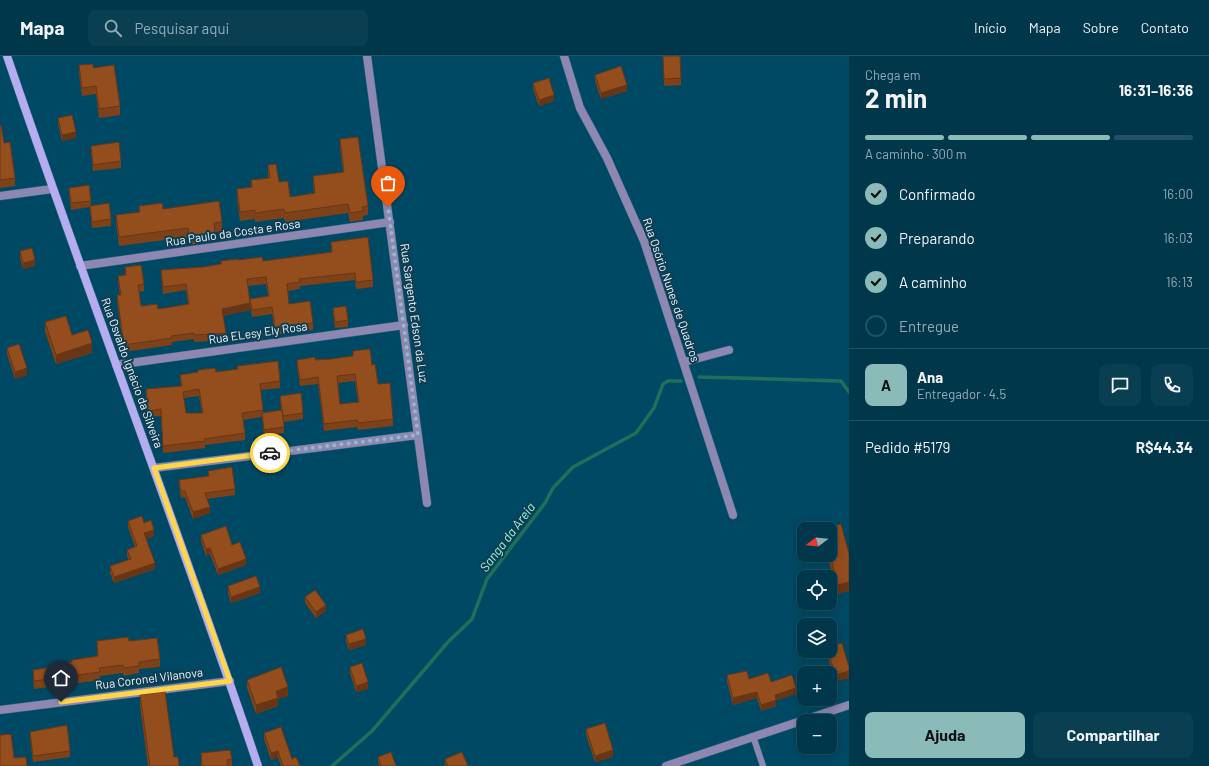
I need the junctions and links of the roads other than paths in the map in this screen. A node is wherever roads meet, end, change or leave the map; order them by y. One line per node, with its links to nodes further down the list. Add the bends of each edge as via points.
1 (7, 56): 4 (street); 5 (street, Rua Osvaldo Ignácio da Silveira)
2 (367, 56): 7 (street, Rua Sargento Edson da Luz)
3 (564, 56): 11 (street, Rua Osório Nunes de Quadros, via 580,108 607,158 644,241)
4 (0, 57)
5 (52, 189): 6 (street); 8 (street, Rua Osvaldo Ignácio da Silveira)
6 (0, 196)
7 (390, 222): 8 (street, Rua Paulo da Costa e Rosa); 9 (street, Rua Sargento Edson da Luz)
8 (80, 266): 12 (street, Rua Osvaldo Ignácio da Silveira)
9 (404, 325): 12 (street, Rua ELesy Ely Rosa); 13 (street, Rua Sargento Edson da Luz)
10 (728, 350): 11 (street)
11 (684, 362): 16 (street, Rua Osório Nunes de Quadros)
12 (116, 364): 14 (street, Rua Osvaldo Ignácio da Silveira)
13 (418, 435): 14 (street); 15 (street, Rua Sargento Edson da Luz)
14 (154, 468): 17 (street, Rua Osvaldo Ignácio da Silveira)
15 (427, 503)
16 (733, 515)
17 (230, 681): 19 (street, Rua Coronel Vilanova); 21 (street, Rua Osvaldo Ignácio da Silveira)
18 (849, 705): 20 (street)
19 (0, 710)
20 (753, 736): 22 (street); 23 (lane)
21 (258, 766)
22 (666, 766)
23 (764, 766)

